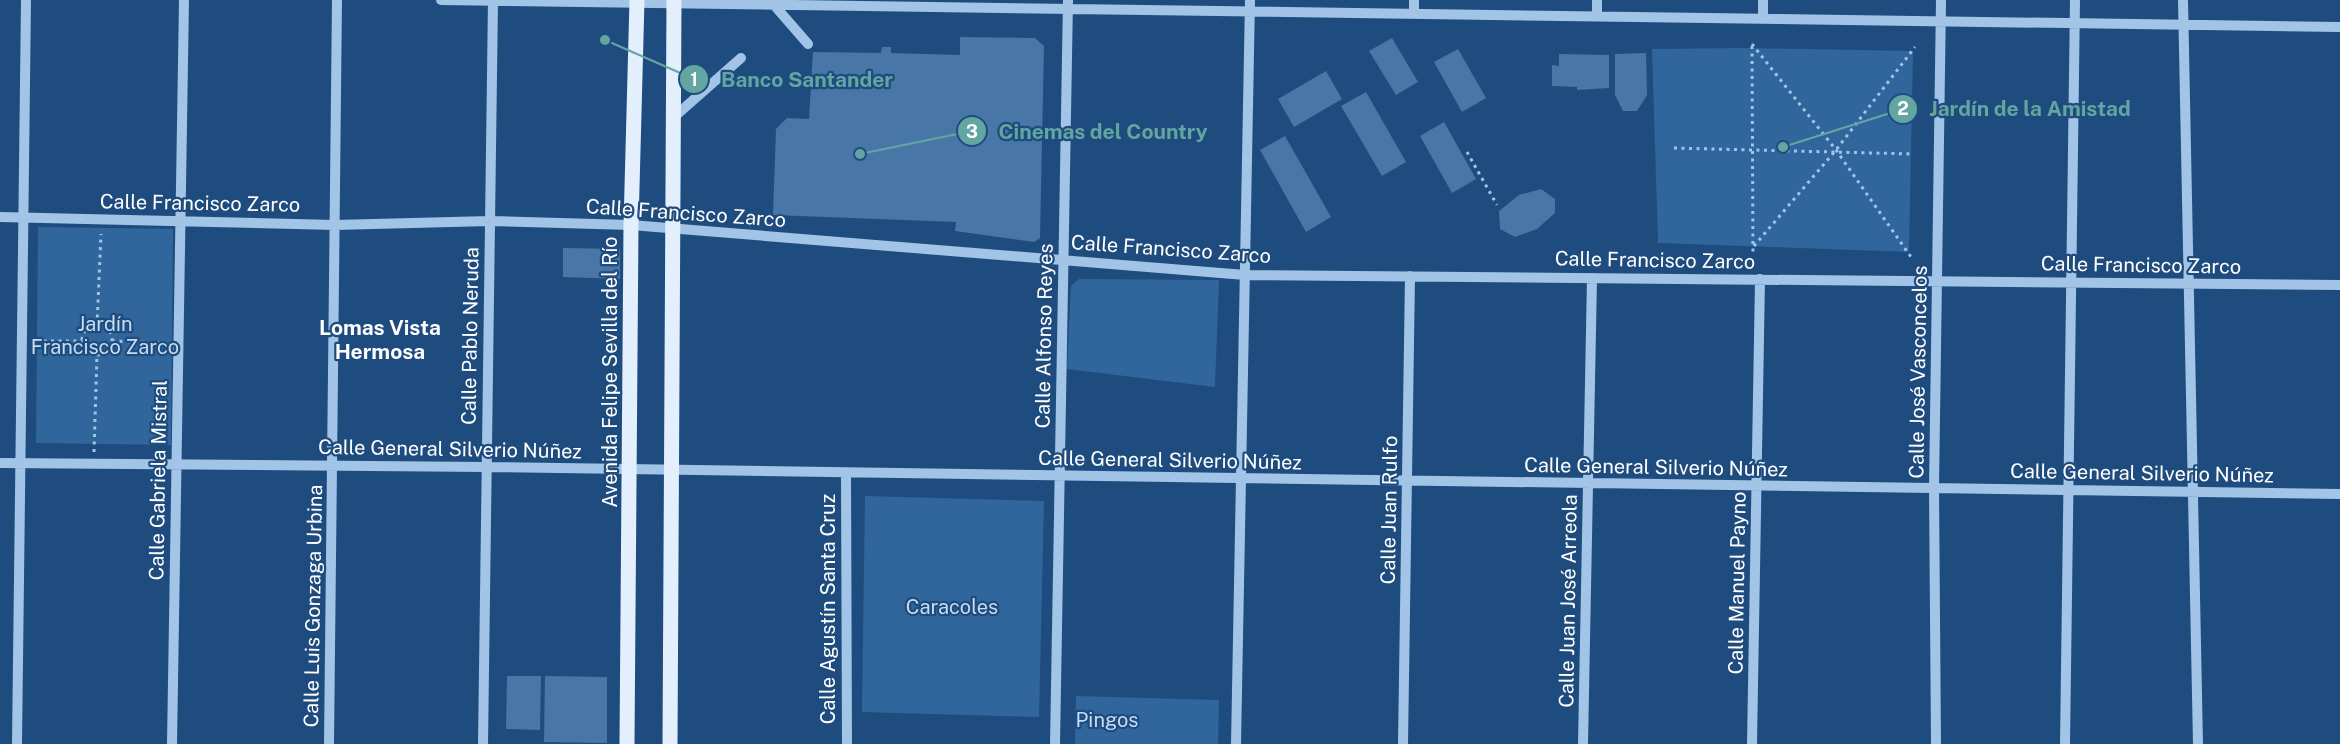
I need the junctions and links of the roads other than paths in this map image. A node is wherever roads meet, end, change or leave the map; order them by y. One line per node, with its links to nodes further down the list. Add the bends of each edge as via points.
1 (27, 0): 31 (street)
2 (183, 0): 32 (street, Calle Gabriela Mistral)
3 (337, 0): 34 (street, Calle Luis Gonzaga Urbina)
4 (441, 0): 5 (street)
5 (492, 0): 12 (street); 33 (street, Calle Pablo Neruda)
6 (1414, 0): 20 (street)
7 (1597, 0): 21 (street)
8 (1763, 0): 22 (street)
9 (1941, 0): 23 (street, Calle José Vasconcelos)
10 (2075, 0): 24 (street)
11 (2182, 0): 25 (street)
12 (637, 1): 13 (street); 35 (main road, Avenida Felipe Sevilla del Río)
13 (674, 2): 18 (street); 29 (main road)
14 (802, 3): 15 (street); 18 (street)
15 (927, 3): 16 (street)
16 (964, 4): 17 (street)
17 (1067, 4): 19 (street); 37 (street, Calle Alfonso Reyes)
18 (774, 5): 27 (street)
19 (1250, 6): 20 (street); 38 (street)
20 (1414, 14): 21 (street)
21 (1597, 16): 22 (street)
22 (1763, 19): 23 (street)
23 (1940, 21): 24 (street); 42 (street, Calle José Vasconcelos)
24 (2075, 23): 25 (street); 43 (street)
25 (2183, 25): 26 (street); 44 (street)
26 (2340, 27)
27 (808, 44)
28 (741, 58): 29 (street)
29 (674, 117): 36 (main road)
30 (0, 217): 31 (street, Calle Francisco Zarco)
31 (24, 217): 32 (street, Calle Francisco Zarco); 47 (street)
32 (180, 220): 34 (street, Calle Francisco Zarco); 48 (street, Calle Gabriela Mistral)
33 (489, 221): 34 (street, Calle Francisco Zarco); 35 (street, Calle Francisco Zarco); 50 (street, Calle Pablo Neruda)
34 (335, 225): 49 (street, Calle Luis Gonzaga Urbina)
35 (631, 225): 36 (street, Calle Francisco Zarco); 51 (main road, Avenida Felipe Sevilla del Río)
36 (673, 229): 37 (street, Calle Francisco Zarco); 52 (main road)
37 (1063, 259): 38 (street, Calle Francisco Zarco); 54 (street, Calle Alfonso Reyes)
38 (1245, 274): 39 (street, Calle Francisco Zarco); 55 (street)
39 (1410, 276): 40 (street, Calle Francisco Zarco); 56 (street, Calle Juan Rulfo)
40 (1592, 278): 41 (street, Calle Francisco Zarco); 57 (street, Calle Juan José Arreola)
41 (1760, 279): 42 (street, Calle Francisco Zarco); 58 (street, Calle Manuel Payno)
42 (1936, 281): 43 (street, Calle Francisco Zarco); 59 (street, Calle José Vasconcelos)
43 (2071, 283): 44 (street, Calle Francisco Zarco); 60 (street)
44 (2188, 284): 45 (street, Calle Francisco Zarco); 61 (street)
45 (2340, 285)
46 (0, 463): 47 (street, Calle General Silverio Núñez)
47 (21, 463): 48 (street, Calle General Silverio Núñez); 63 (street)
48 (176, 465): 49 (street, Calle General Silverio Núñez); 64 (street, Calle Gabriela Mistral)
49 (332, 466): 50 (street, Calle General Silverio Núñez); 65 (street, Calle Luis Gonzaga Urbina)
50 (486, 467): 51 (street, Calle General Silverio Núñez); 66 (street, Calle Pablo Neruda)
51 (631, 469): 52 (street, Calle General Silverio Núñez); 67 (main road, Avenida Felipe Sevilla del Río)
52 (672, 471): 53 (street, Calle General Silverio Núñez); 68 (main road)
53 (846, 474): 54 (street, Calle General Silverio Núñez); 69 (street, Calle Agustín Santa Cruz)
54 (1059, 477): 55 (street, Calle General Silverio Núñez); 70 (street, Calle Alfonso Reyes)
55 (1241, 479): 56 (street, Calle General Silverio Núñez); 71 (street)
56 (1407, 481): 57 (street, Calle General Silverio Núñez); 72 (street, Calle Juan Rulfo)
57 (1588, 484): 58 (street, Calle General Silverio Núñez); 73 (street, Calle Juan José Arreola)
58 (1756, 486): 59 (street, Calle General Silverio Núñez); 74 (street, Calle Manuel Payno)
59 (1934, 488): 60 (street, Calle General Silverio Núñez); 75 (street, Calle José Vasconcelos)
60 (2068, 490): 61 (street, Calle General Silverio Núñez); 76 (street)
61 (2193, 492): 62 (street, Calle General Silverio Núñez); 77 (street)
62 (2340, 494)
63 (17, 744)
64 (172, 744)
65 (329, 744)
66 (483, 744)
67 (627, 744)
68 (670, 744)
69 (847, 744)
70 (1055, 744)
71 (1236, 744)
72 (1403, 744)
73 (1583, 744)
74 (1752, 744)
75 (1936, 744)
76 (2065, 744)
77 (2198, 744)

